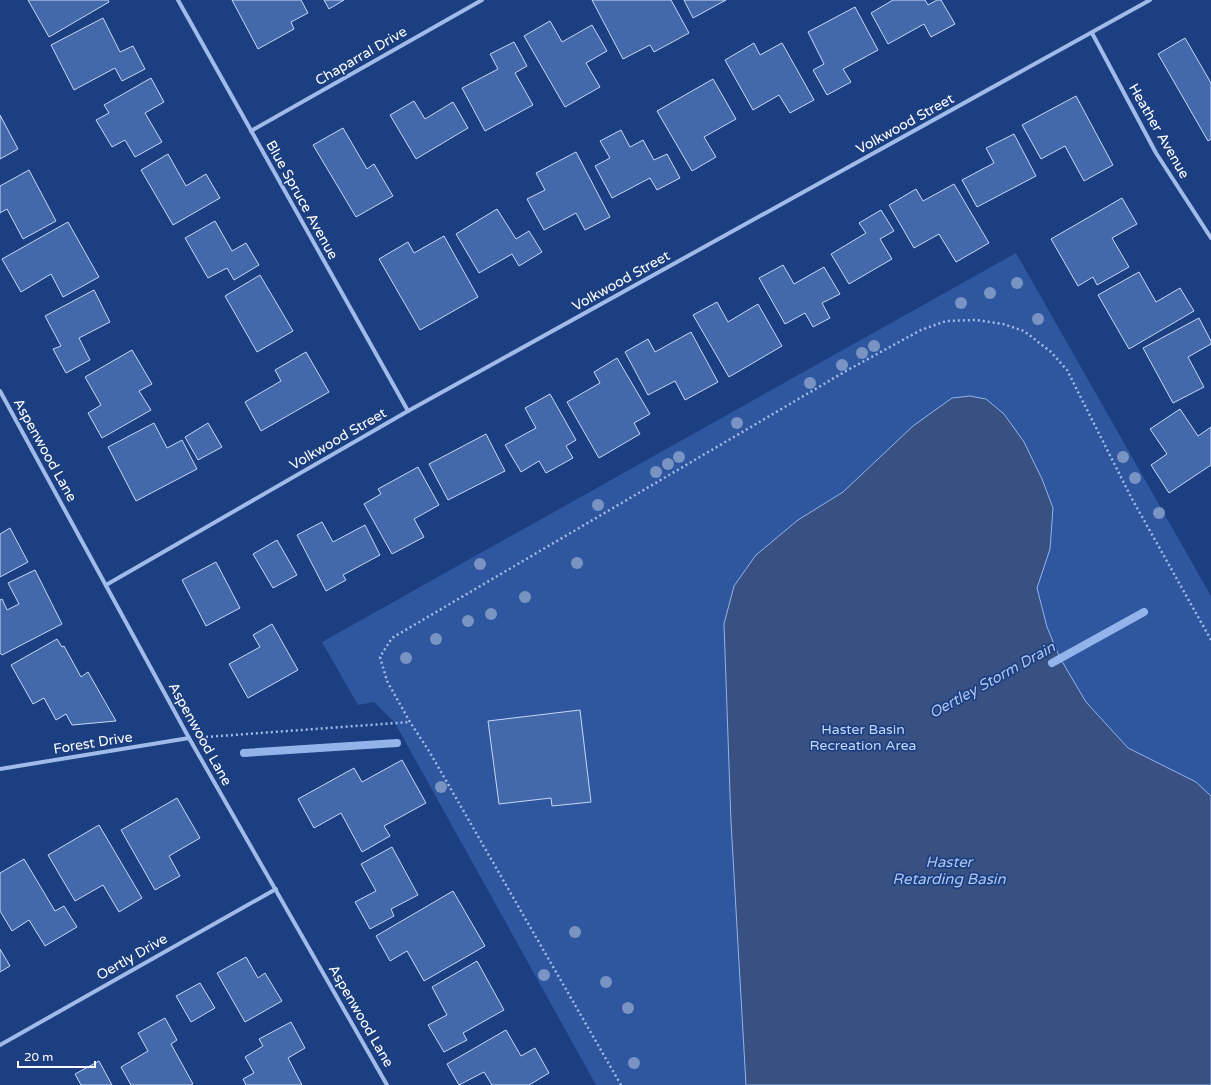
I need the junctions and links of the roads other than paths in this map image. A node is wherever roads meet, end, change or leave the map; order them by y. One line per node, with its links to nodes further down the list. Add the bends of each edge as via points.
1 (178, 0): 5 (street, Blue Spruce Avenue)
2 (482, 0): 5 (street, Chaparral Drive)
3 (1150, 0): 4 (street, Volkwood Street)
4 (1092, 33): 6 (street, Heather Avenue, via 1156,153); 8 (street, Volkwood Street)
5 (251, 131): 8 (street, Blue Spruce Avenue)
6 (1211, 238)
7 (0, 391): 9 (street, Aspenwood Lane)
8 (408, 411): 9 (street, Volkwood Street)
9 (106, 585): 10 (street, Aspenwood Lane)
10 (189, 738): 11 (street, Forest Drive); 12 (street, Aspenwood Lane)
11 (0, 769)
12 (276, 889): 13 (street, Oertly Drive); 14 (street, Aspenwood Lane)
13 (0, 1045)
14 (387, 1085)

